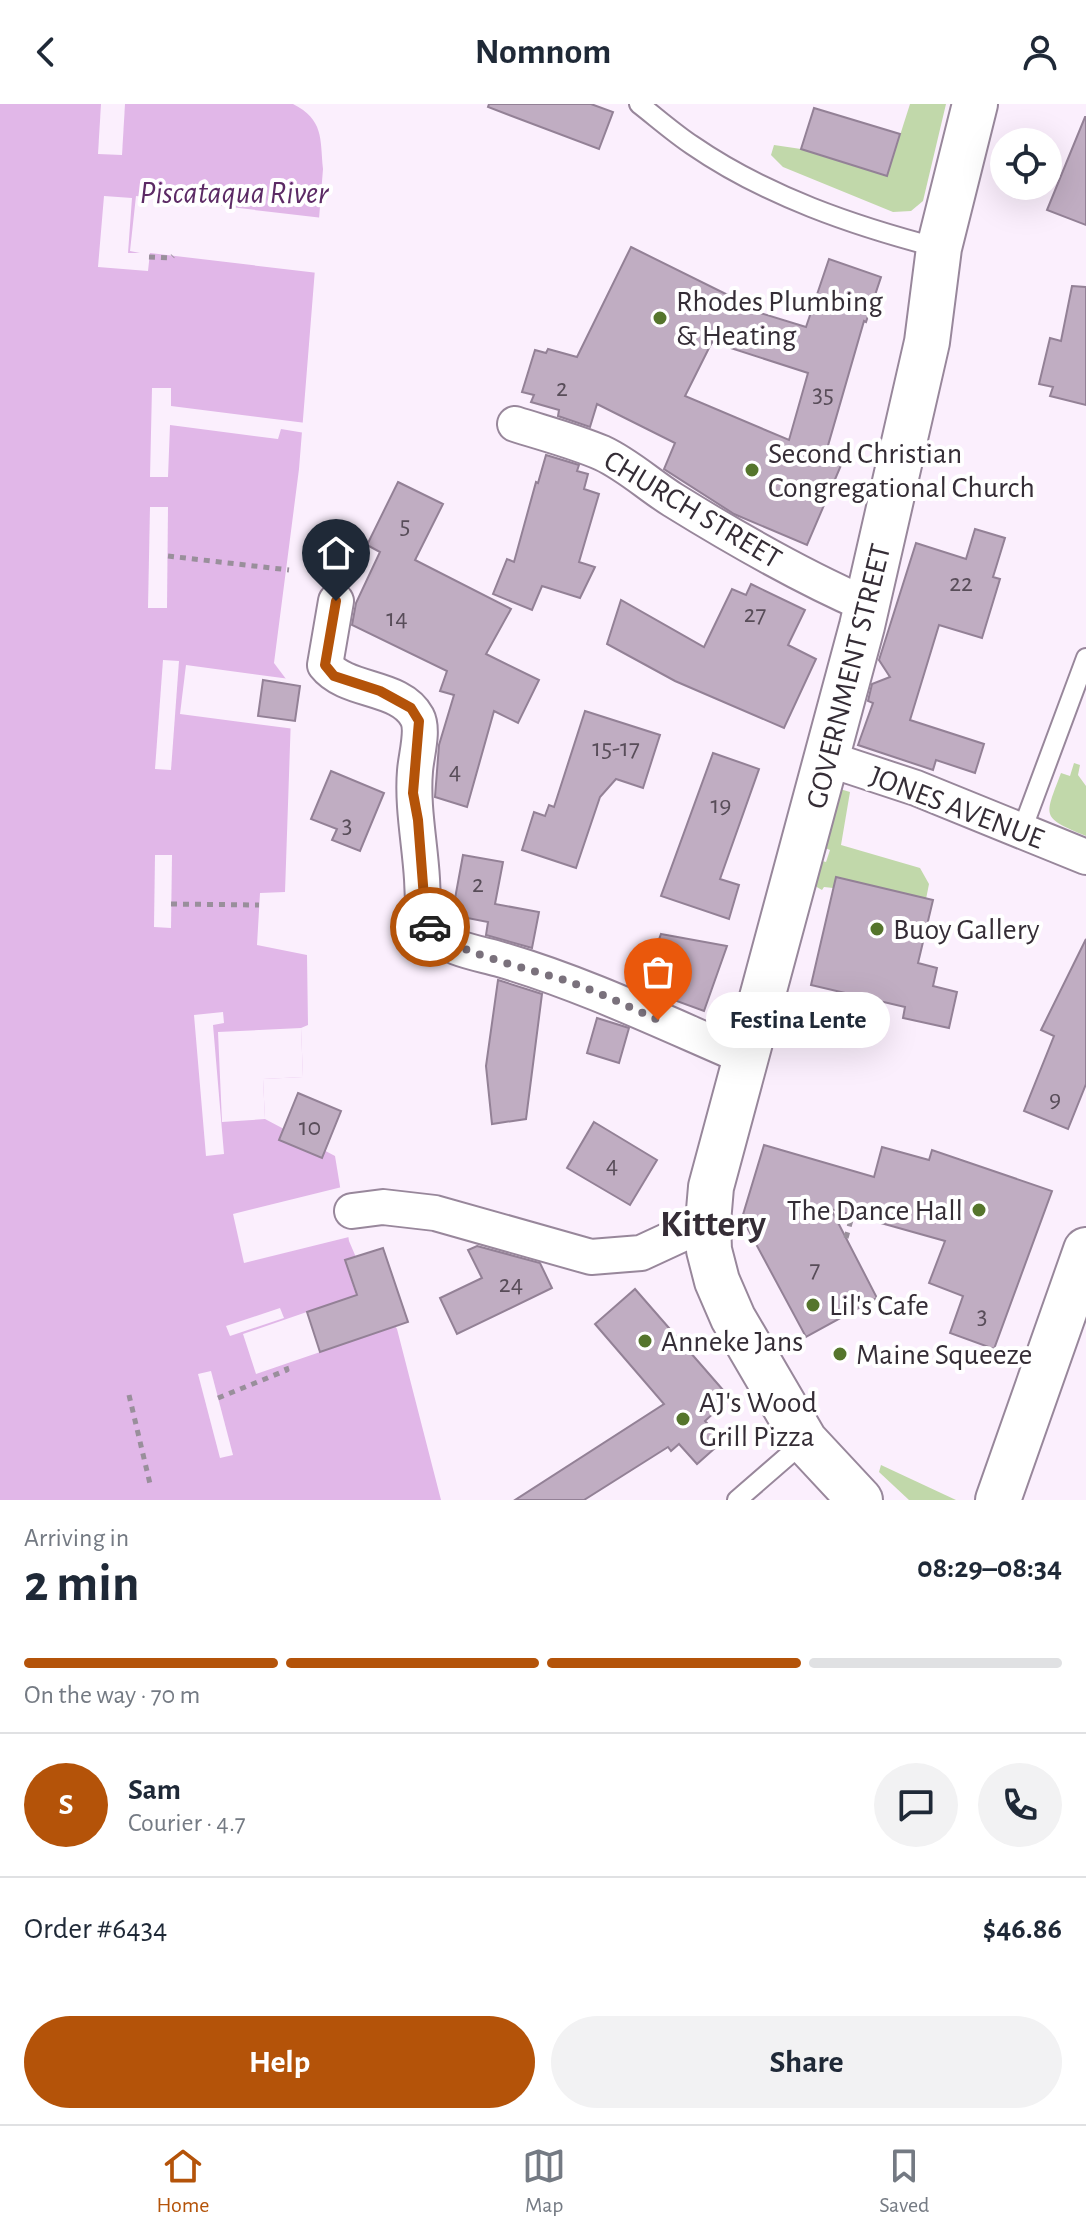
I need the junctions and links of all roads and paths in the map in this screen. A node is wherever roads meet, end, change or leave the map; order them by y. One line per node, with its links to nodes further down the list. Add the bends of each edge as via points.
1 (639, 104): 3 (lane, via 692,145 789,198)
2 (975, 104): 3 (street, GOVERNMENT STREET)
3 (939, 248): 10 (street, GOVERNMENT STREET, via 927,342)
4 (173, 256): 5 (path)
5 (149, 257)
6 (515, 424): 10 (street, CHURCH STREET, via 602,453 745,543)
7 (168, 556): 8 (path)
8 (289, 570)
9 (336, 601): 17 (street, via 325,665 334,676 411,708 419,721 413,793 430,929 441,940 608,997)
10 (867, 605): 12 (street, GOVERNMENT STREET)
11 (1086, 658): 13 (lane)
12 (828, 759): 13 (street, JONES AVENUE); 17 (street, GOVERNMENT STREET)
13 (1022, 830): 14 (street, JONES AVENUE)
14 (1086, 857)
15 (171, 904): 16 (path)
16 (259, 905)
17 (747, 1058): 20 (street, GOVERNMENT STREET, via 711,1187)
18 (352, 1211): 20 (street, via 383,1207 435,1213 591,1257 641,1253)
19 (851, 1220): 21 (path)
20 (708, 1222): 26 (street, GOVERNMENT STREET, via 717,1281 733,1318)
21 (846, 1238)
22 (1086, 1250): 30 (street)
23 (285, 1364): 25 (path, via 287,1370)
24 (129, 1395): 27 (path)
25 (218, 1398)
26 (805, 1441): 28 (lane); 29 (street, GOVERNMENT STREET)
27 (151, 1488)
28 (737, 1500)
29 (860, 1500)
30 (998, 1500)

